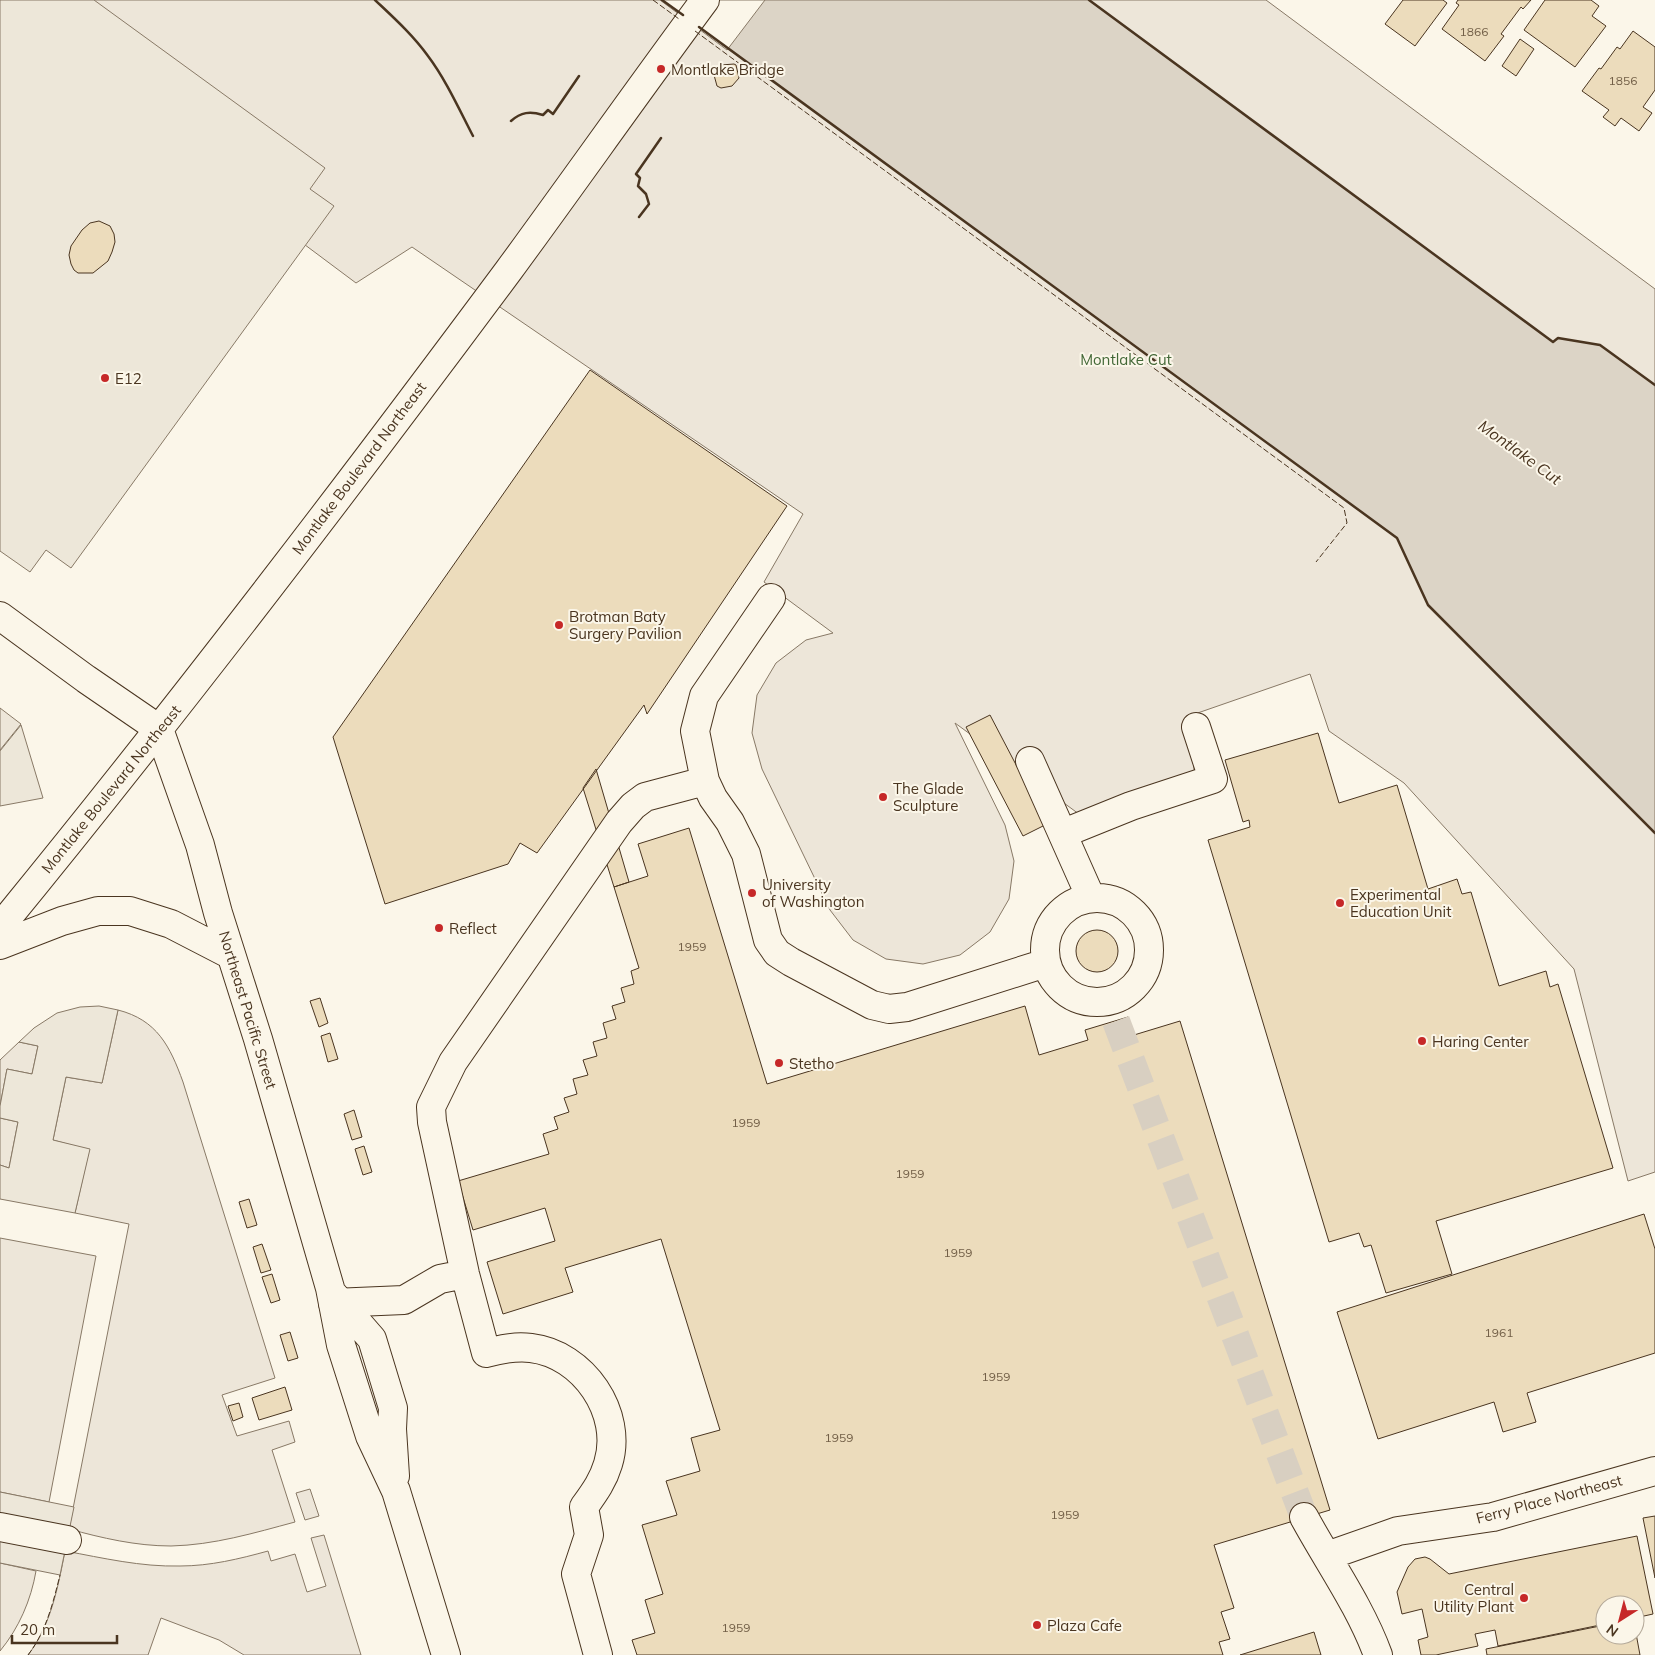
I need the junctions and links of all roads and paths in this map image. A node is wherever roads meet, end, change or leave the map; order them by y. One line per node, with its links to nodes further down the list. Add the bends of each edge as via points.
1 (705, 0): 5 (main road, Montlake Boulevard Northeast, via 434,370)
2 (771, 598): 7 (main road, via 704,696 695,731)
3 (0, 616): 5 (main road)
4 (1196, 727): 8 (main road, via 1213,779 1131,806)
5 (159, 729): 10 (main road, Montlake Boulevard Northeast); 12 (main road, Northeast Pacific Street, via 200,845)
6 (1030, 761): 8 (main road)
7 (705, 781): 13 (main road, via 746,854 768,940 784,958 842,989 872,1005 889,1009 907,1007); 14 (main road, via 645,797 633,806 453,1062 431,1108)
8 (1064, 833): 9 (main road)
9 (1092, 898): 13 (main road, via 1072,904 1058,914 1049,929); 13 (main road, via 1121,903 1144,926 1149,956 1145,972 1136,986 1108,1001 1092,1002 1063,990 1052,978)
10 (0, 927)
11 (0, 945): 12 (main road, via 98,911 130,911 171,924)
12 (231, 955): 15 (main road, Northeast Pacific Street)
13 (1046, 963)
14 (465, 1274): 15 (main road, via 440,1279 404,1300); 22 (main road, via 486,1353 507,1347 532,1348 557,1356 578,1369 596,1389 607,1411 611,1437 609,1462 599,1486 584,1507 589,1535 576,1574)
15 (335, 1300): 21 (main road, Northeast Pacific Street, via 372,1339 392,1408 396,1490)
16 (1655, 1471): 20 (main road, Ferry Place Northeast, via 1493,1517 1398,1531)
17 (1304, 1517): 20 (main road)
18 (0, 1527): 19 (main road)
19 (67, 1540)
20 (1327, 1556): 23 (main road, via 1366,1626)
21 (446, 1655)
22 (598, 1655)
23 (1378, 1655)

